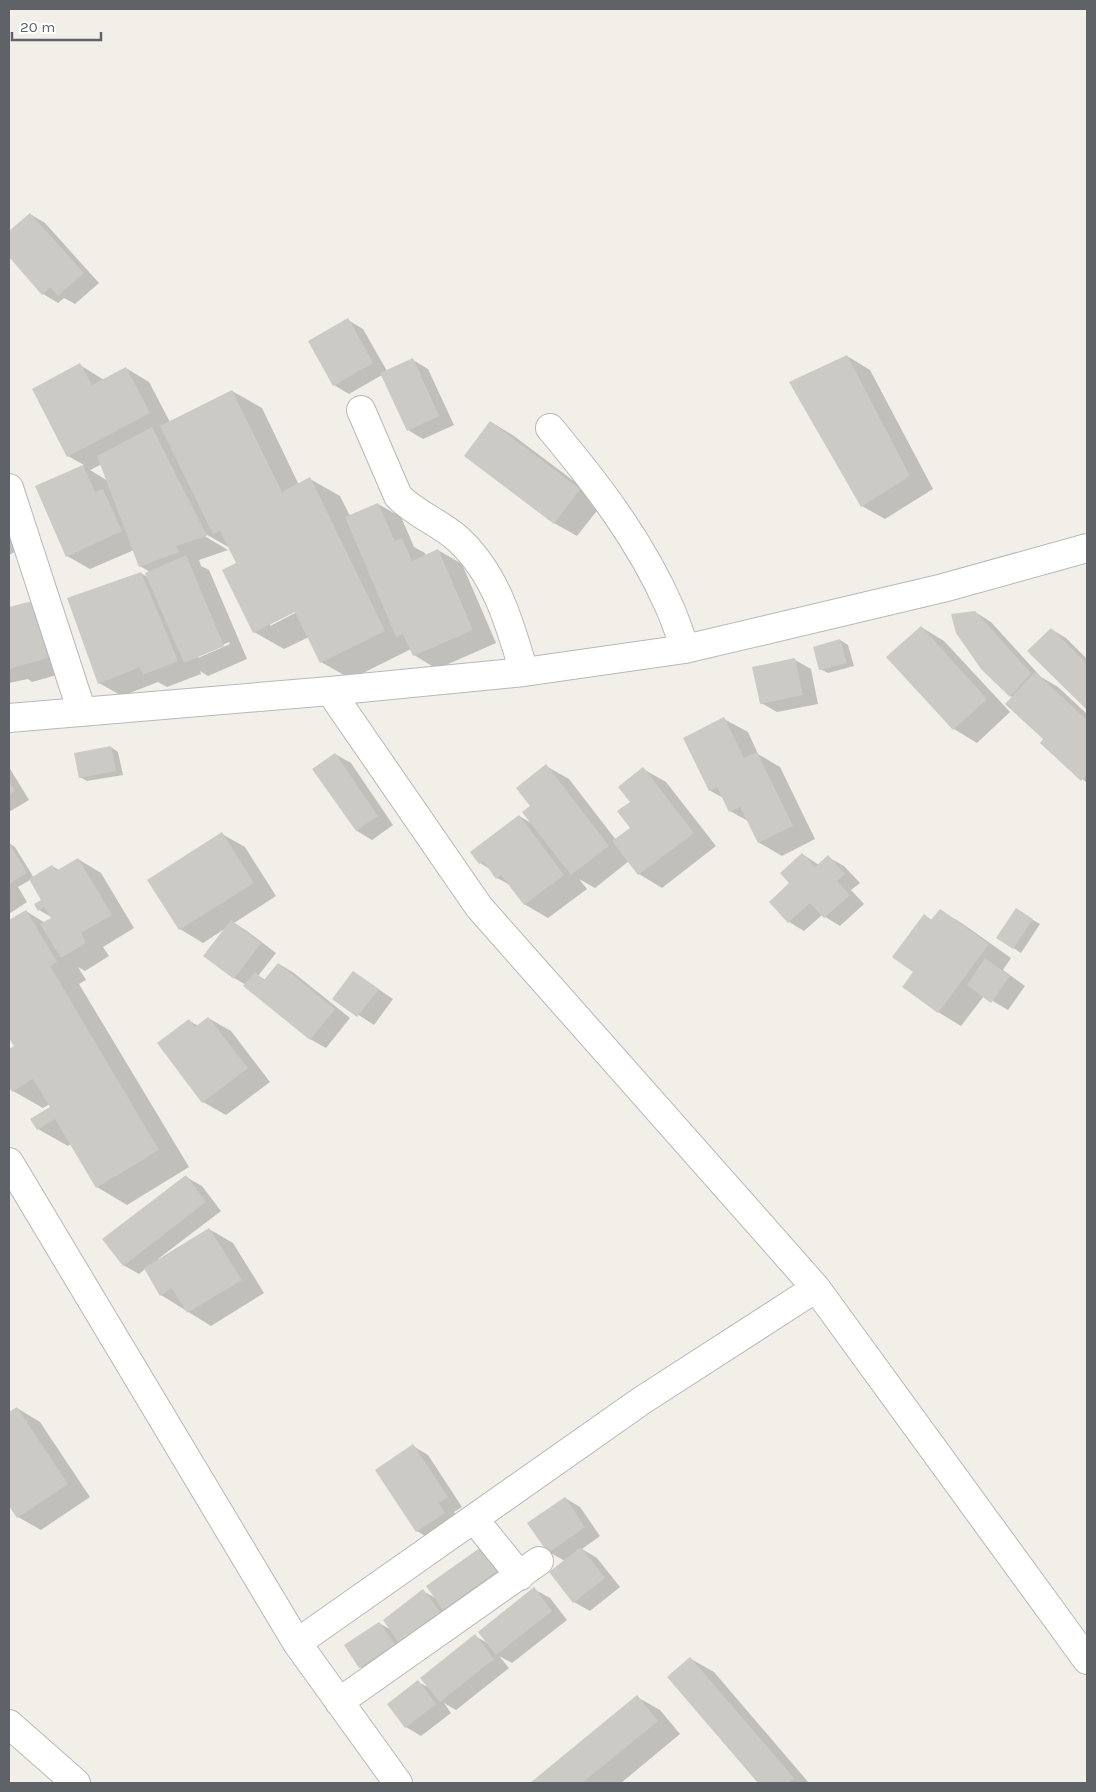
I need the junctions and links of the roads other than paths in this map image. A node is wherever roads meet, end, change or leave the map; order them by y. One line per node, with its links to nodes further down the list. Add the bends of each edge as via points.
1 (360, 410): 6 (street, via 398,496 457,538 489,579 509,619)
2 (550, 428): 5 (street, via 605,497 636,543 670,606)
3 (9, 488): 8 (street)
4 (1087, 548): 5 (street, via 943,588)
5 (685, 649): 6 (street)
6 (524, 672): 7 (street)
7 (330, 691): 8 (street); 11 (street, via 479,907)
8 (82, 712): 9 (street)
9 (9, 718)
10 (9, 1162): 13 (street)
11 (816, 1288): 12 (street, via 640,1401); 14 (street)
12 (474, 1518): 13 (street); 15 (street, via 529,1569)
13 (297, 1643): 15 (street)
14 (1087, 1660)
15 (340, 1702): 18 (street)
16 (9, 1724): 17 (street)
17 (76, 1783)
18 (398, 1783)

